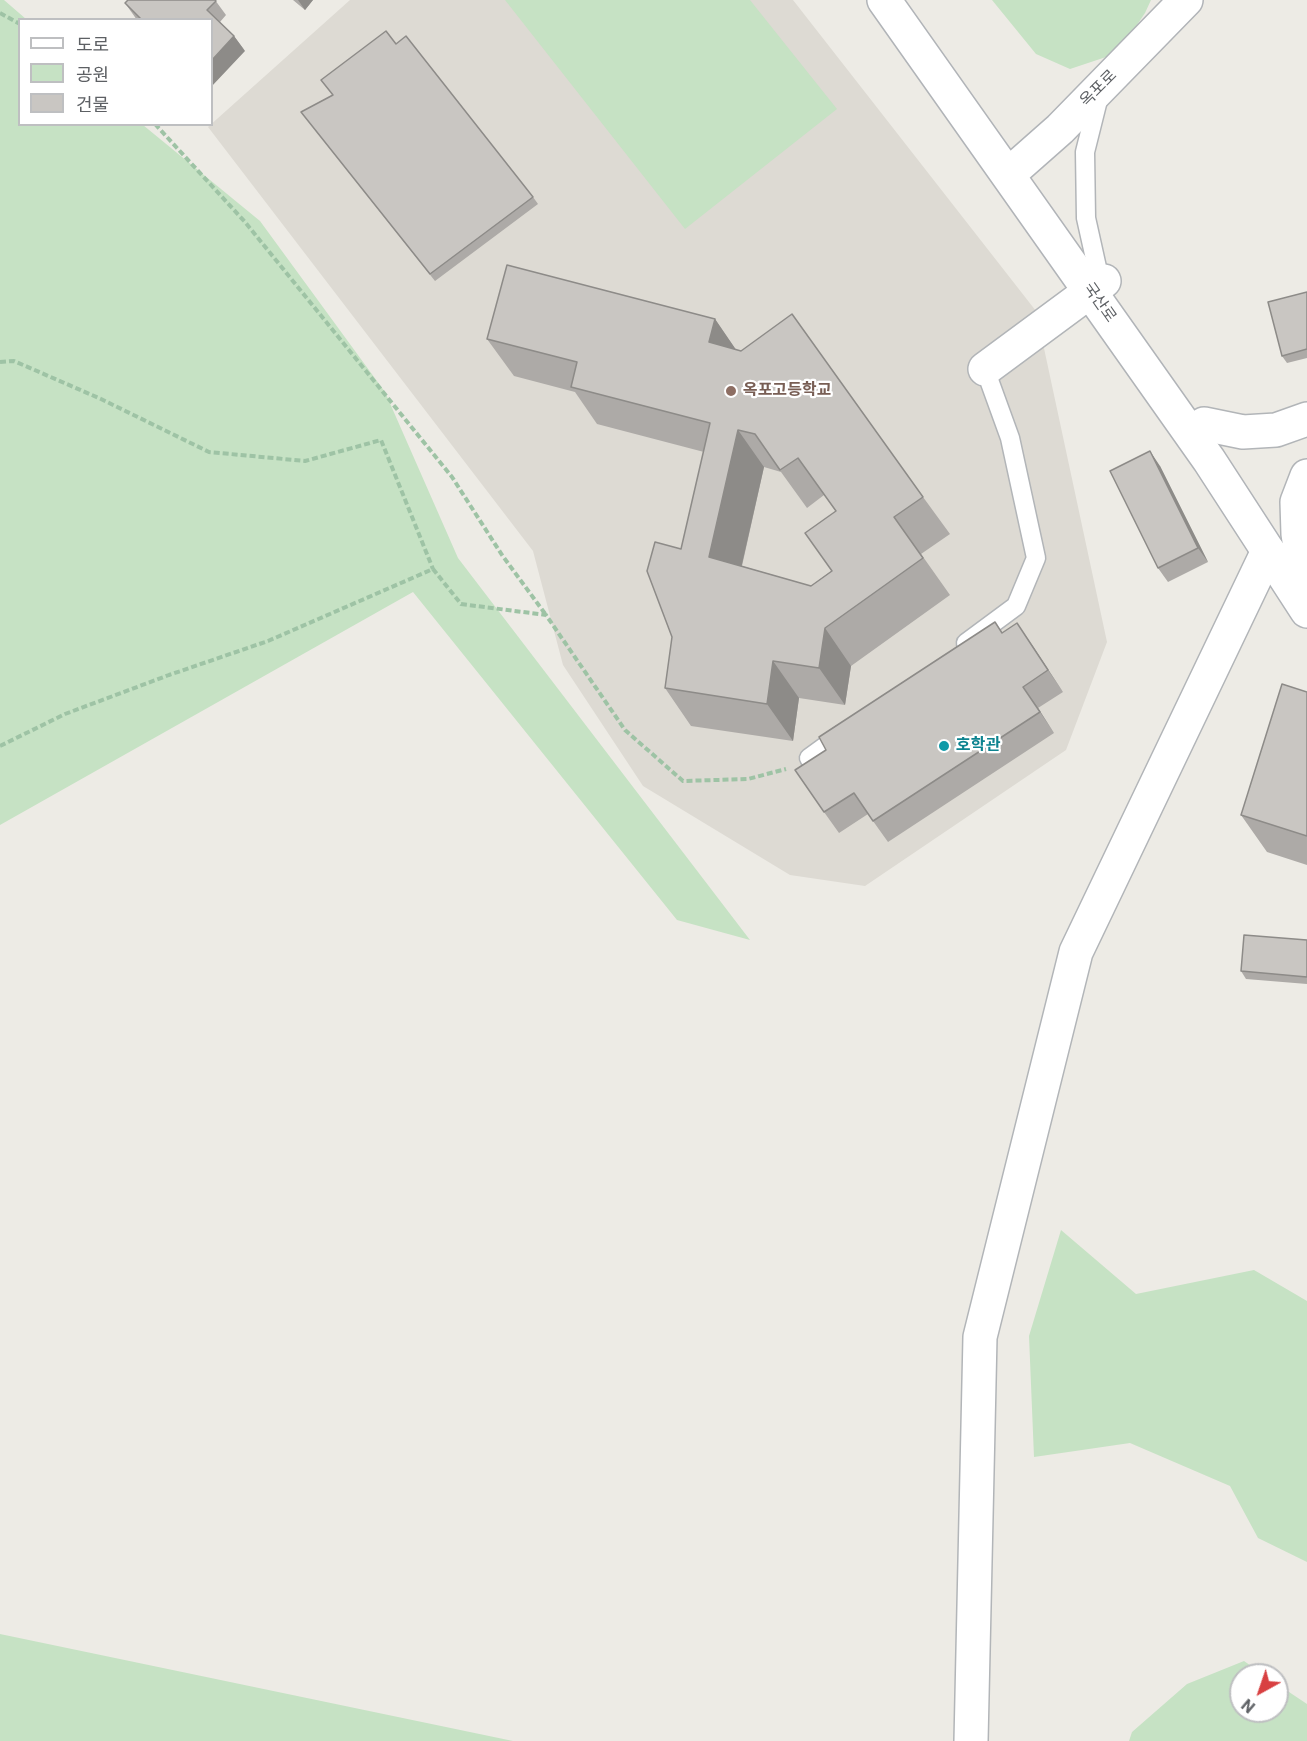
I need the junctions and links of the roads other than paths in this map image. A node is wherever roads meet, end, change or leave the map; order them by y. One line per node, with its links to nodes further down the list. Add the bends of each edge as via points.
1 (884, 0): 5 (street, 국산로)
2 (907, 0): 5 (street, 국산로)
3 (1186, 0): 4 (street, 옥포로)
4 (1100, 88): 5 (street, 옥포로); 6 (lane, via 1085,152 1086,218)
5 (1015, 169): 6 (street, 국산로)
6 (1098, 281): 7 (street); 9 (street, 국산로); 11 (street, 국산로, via 1209,460)
7 (985, 369): 13 (lane, via 1010,438 1036,558 1016,606)
8 (1307, 419): 9 (street, via 1276,430 1243,432)
9 (1204, 424): 11 (street, 국산로)
10 (1307, 476): 11 (street, via 1297,502 1298,534)
11 (1289, 565): 12 (street, 국산로); 16 (street, via 1076,952 980,1338); 17 (street, via 1095,960 999,1341)
12 (1307, 611)
13 (950, 654)
14 (856, 724): 15 (lane)
15 (809, 758)
16 (971, 1741)
17 (991, 1741)

